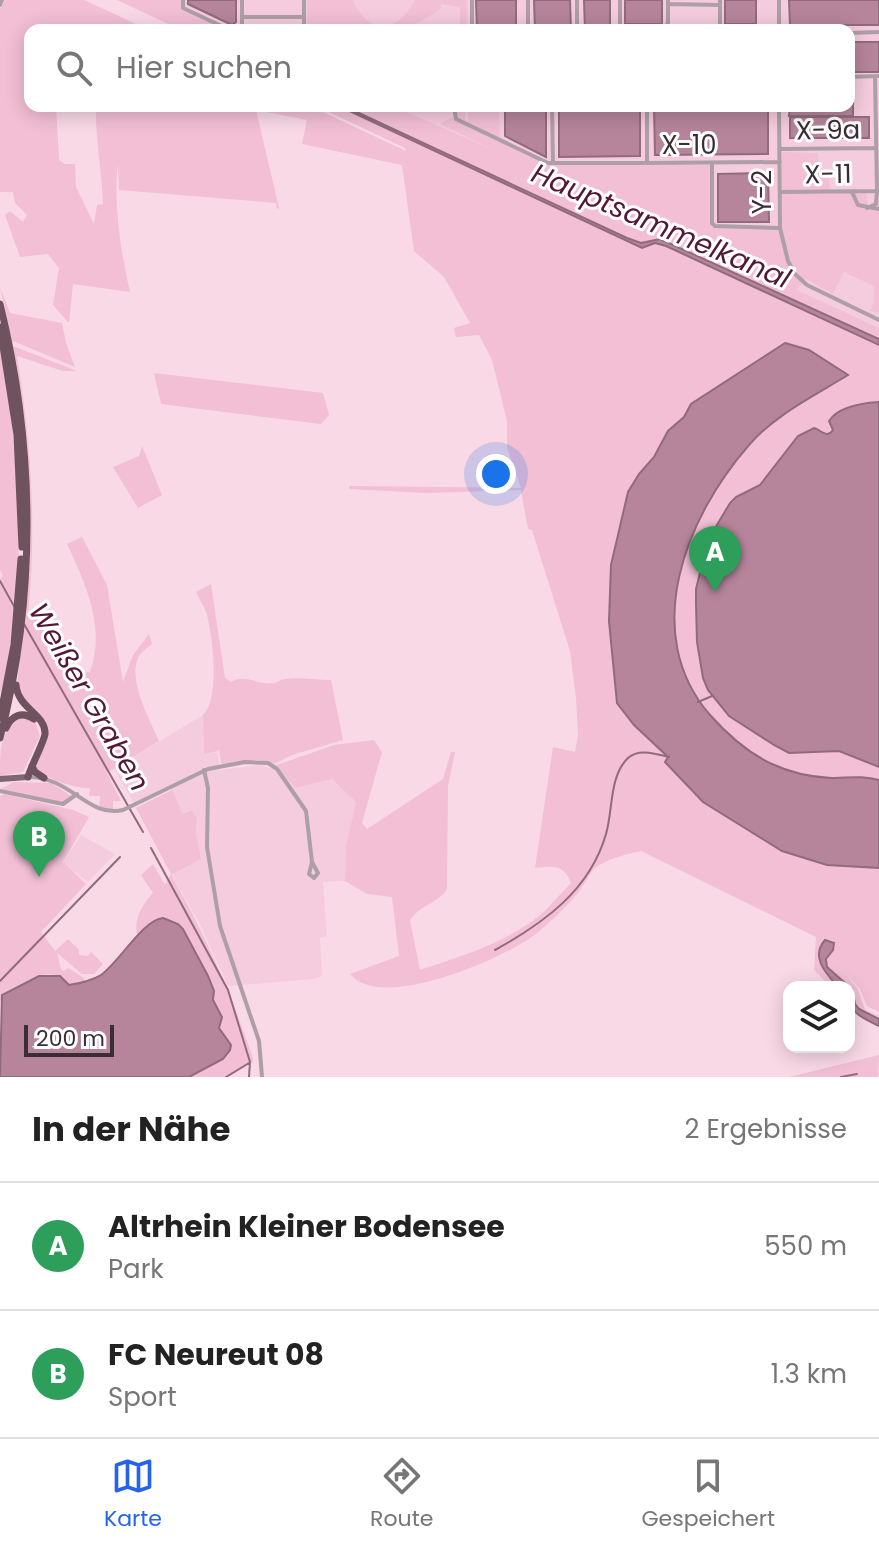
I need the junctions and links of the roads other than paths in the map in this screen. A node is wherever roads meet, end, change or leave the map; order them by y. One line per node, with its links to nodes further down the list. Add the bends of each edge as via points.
1 (183, 0): 13 (street, via 183,8)
2 (242, 0): 11 (street)
3 (304, 0): 12 (street)
4 (472, 0): 16 (street)
5 (528, 0): 17 (street)
6 (577, 0): 18 (street)
7 (620, 0): 19 (street)
8 (779, 0): 22 (street)
9 (668, 2): 10 (street); 20 (street)
10 (720, 2): 21 (street)
11 (242, 17): 12 (street); 14 (street)
12 (304, 17): 15 (street)
13 (217, 24)
14 (242, 24)
15 (304, 24)
16 (472, 24)
17 (528, 24)
18 (577, 24)
19 (620, 24)
20 (667, 24)
21 (720, 24)
22 (779, 24)
23 (879, 32): 24 (street)
24 (855, 33)
25 (877, 76): 26 (street); 31 (street)
26 (855, 77)
27 (454, 112): 34 (street, X-10, via 456,119)
28 (552, 112): 34 (street)
29 (647, 112): 35 (street)
30 (779, 112): 32 (street, Y-2)
31 (876, 148): 32 (street, X-9a); 37 (street)
32 (780, 149): 33 (street, Y-2)
33 (780, 162): 36 (street, X-10); 38 (street, Y-2)
34 (553, 163): 35 (street, X-10)
35 (645, 163): 36 (street, X-10)
36 (712, 163): 42 (street, via 715,226)
37 (877, 191): 39 (street, X-11); 40 (street, via 876,204)
38 (780, 192): 39 (street, X-11); 42 (street, Y-2)
39 (852, 192): 40 (street, via 858,205)
40 (867, 208): 41 (street)
41 (879, 209)
42 (780, 228): 44 (street, Y-2, via 788,261 801,280)
43 (0, 304): 46 (highway, via 24,451 27,532)
44 (879, 320)
45 (0, 327): 46 (highway, via 20,473)
46 (20, 615): 47 (highway)
47 (13, 669): 48 (highway); 49 (highway); 50 (highway); 51 (highway, via 18,697 44,730)
48 (0, 696)
49 (0, 718)
50 (0, 739): 53 (highway, via 15,716 26,715 38,723 41,737)
51 (31, 765): 53 (highway); 54 (highway)
52 (204, 770): 57 (street, via 114,812 99,810); 58 (street, via 245,762 274,766 306,811); 59 (street, via 205,834 220,926 259,1041)
53 (26, 777): 54 (street); 55 (main road)
54 (44, 778): 57 (street)
55 (0, 779)
56 (0, 791): 57 (street, via 63,804)
57 (77, 794)
58 (312, 862)
59 (262, 1077)

